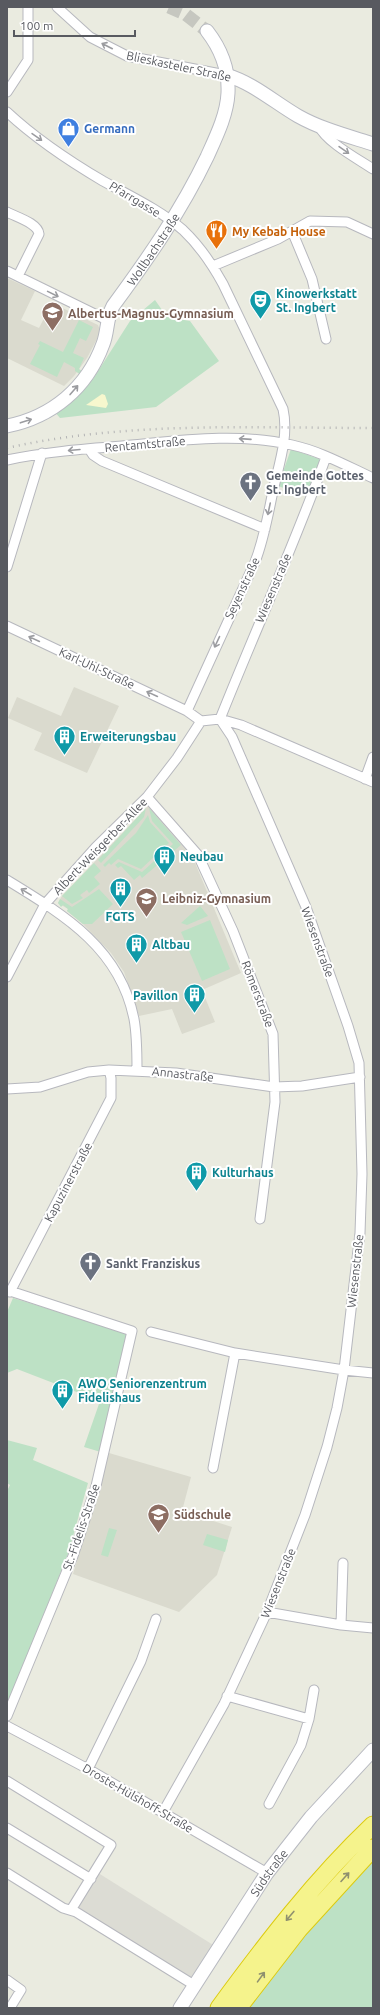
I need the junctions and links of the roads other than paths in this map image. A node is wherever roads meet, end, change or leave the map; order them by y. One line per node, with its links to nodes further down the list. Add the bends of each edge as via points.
1 (28, 7): 5 (street, via 28,60)
2 (57, 7): 4 (street, Blieskasteler Straße, one-way to 2, via 127,56 90,37)
3 (207, 31): 4 (street, Wollbachstraße, via 221,54)
4 (226, 75): 7 (street, Blieskasteler Straße, via 248,83); 11 (street, Wollbachstraße, via 228,95 219,128)
5 (7, 92)
6 (7, 112): 11 (street, Pfarrgasse, one-way to 11, via 71,161)
7 (319, 126): 8 (street, Blieskasteler Straße); 9 (street, one-way to 9, via 330,139)
8 (373, 144)
9 (373, 169)
10 (7, 212): 16 (street, via 35,226 39,234)
11 (173, 222): 14 (street, Pfarrgasse, via 195,243); 17 (street, Wollbachstraße, via 113,306)
12 (292, 231): 13 (street, via 316,220 347,222); 14 (street); 18 (street, via 312,279)
13 (373, 234)
14 (213, 266): 20 (street, Pfarrgasse, via 283,409)
15 (7, 271): 16 (street)
16 (18, 276): 17 (street, one-way to 17)
17 (107, 320): 19 (street, Wollbachstraße, one-way to 17, via 44,414 74,391 103,346)
18 (326, 339)
19 (7, 426)
20 (284, 444): 21 (street, Rentamtstraße, one-way to 21, via 238,438); 23 (street, Rentamtstraße); 26 (street, Seyenstraße, one-way to 26)
21 (89, 449): 22 (street, Rentamtstraße, one-way to 22); 26 (street, via 108,464)
22 (42, 453): 24 (street, Rentamtstraße); 27 (street)
23 (326, 457): 25 (street, Rentamtstraße); 30 (street, Wiesenstraße, via 302,523)
24 (7, 460)
25 (373, 478)
26 (265, 529): 29 (street, Seyenstraße, one-way to 29, via 255,562)
27 (8, 562)
28 (7, 626): 29 (street, Karl-Uhl-Straße, one-way to 28)
29 (187, 711): 31 (street)
30 (220, 719): 31 (street); 33 (street); 40 (street, Wiesenstraße, via 232,737 306,907 348,1026 359,1063)
31 (201, 721): 34 (street, Albert-Weisgerber-Allee)
32 (373, 757): 33 (street)
33 (369, 781)
34 (147, 797): 36 (street, Albert-Weisgerber-Allee, via 96,847); 41 (street, Römerstraße, via 198,855 215,889 273,1034)
35 (7, 880): 36 (street, one-way to 35)
36 (45, 904): 37 (street, Albert-Weisgerber-Allee); 39 (street, via 86,934 120,977 134,1019)
37 (7, 977)
38 (108, 1070): 39 (street, Annastraße); 42 (street, Annastraße, via 88,1072 40,1087); 44 (street, Kapuzinerstraße, via 111,1078 111,1098)
39 (137, 1070): 41 (street, Annastraße, via 210,1076)
40 (360, 1077): 41 (street, Annastraße, via 302,1086); 47 (street, Wiesenstraße, via 360,1234)
41 (274, 1087): 43 (street, Römerstraße, via 275,1102)
42 (7, 1089)
43 (260, 1219)
44 (9, 1291): 57 (street, St.-Fidelis-Straße, via 132,1331 96,1486 73,1556)
45 (151, 1332): 46 (street)
46 (236, 1352): 47 (street); 49 (street)
47 (344, 1370): 48 (street); 51 (street, Wiesenstraße, via 327,1447 305,1514)
48 (373, 1374)
49 (213, 1468)
50 (343, 1563): 53 (street)
51 (267, 1612): 53 (street); 56 (street, Wiesenstraße)
52 (156, 1619): 61 (street, via 141,1661)
53 (341, 1625): 54 (street)
54 (373, 1628)
55 (314, 1690): 58 (street)
56 (227, 1696): 58 (street); 64 (street, Wiesenstraße)
57 (7, 1716)
58 (309, 1719): 63 (street, via 301,1745)
59 (7, 1726): 61 (street, Droste-Hülshoff-Straße)
60 (373, 1750): 69 (street, Südstraße, via 311,1817)
61 (88, 1769): 64 (street, Droste-Hülshoff-Straße)
62 (7, 1781): 70 (street, via 111,1845)
63 (269, 1804)
64 (163, 1812): 69 (street, Droste-Hülshoff-Straße)
65 (373, 1825): 76 (highway, one-way to 76, via 296,1908)
66 (7, 1828): 70 (street)
67 (373, 1848): 77 (highway, one-way to 67, via 299,1929)
68 (7, 1873): 71 (street, via 63,1908)
69 (267, 1873): 73 (street, Südstraße)
70 (91, 1879): 71 (street)
71 (71, 1910): 73 (street)
72 (7, 1980): 74 (street, via 22,1990)
73 (194, 1985): 75 (street, Südstraße)
74 (10, 2008)
75 (180, 2008)
76 (219, 2008)
77 (238, 2008)

